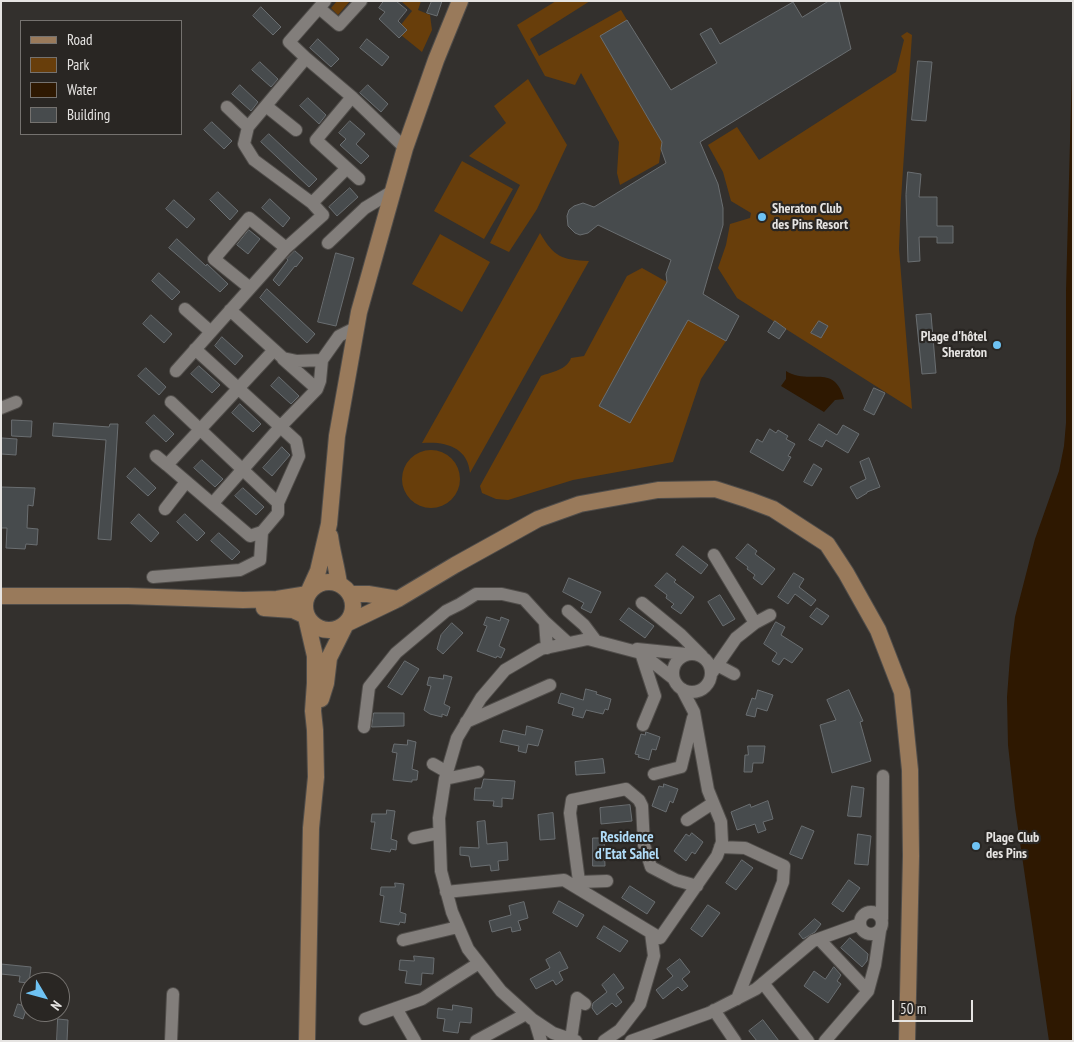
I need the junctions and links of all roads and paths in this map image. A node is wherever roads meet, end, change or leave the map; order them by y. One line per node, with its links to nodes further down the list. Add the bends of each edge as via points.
1 (361, 1): 3 (street, via 339,25)
2 (460, 1): 10 (main road)
3 (322, 5): 4 (street, via 289,42)
4 (306, 58): 5 (street); 6 (street)
5 (352, 97): 10 (street); 11 (street, via 316,140)
6 (266, 106): 8 (street); 9 (street)
7 (227, 108): 8 (street)
8 (248, 126): 14 (street, via 244,144 254,160)
9 (296, 130)
10 (405, 148): 13 (main road)
11 (347, 168): 12 (street); 14 (street)
12 (359, 179)
13 (393, 191): 15 (street, via 365,208); 20 (main road)
14 (312, 203): 16 (street, via 323,215)
15 (328, 243)
16 (286, 248): 17 (street); 17 (street, via 249,218 214,259)
17 (250, 288): 19 (street)
18 (185, 309): 21 (street)
19 (230, 310): 21 (street); 23 (street)
20 (355, 328): 24 (street, via 339,336); 40 (main road, via 337,436)
21 (211, 332): 22 (street)
22 (195, 350): 25 (street); 26 (street)
23 (278, 354): 24 (street, via 297,361); 26 (street); 27 (street)
24 (322, 360): 27 (street)
25 (176, 371)
26 (238, 388): 31 (street); 32 (street)
27 (317, 389): 31 (street)
28 (16, 402): 30 (street)
29 (171, 402): 32 (street)
30 (1, 408)
31 (281, 426): 35 (street); 38 (street, via 296,441 299,456)
32 (199, 429): 34 (street); 35 (street)
33 (156, 456): 34 (street)
34 (167, 465): 36 (street)
35 (243, 469): 37 (street); 38 (street)
36 (186, 482): 37 (street); 39 (street)
37 (213, 503): 41 (street, via 250,536)
38 (278, 503): 41 (street, via 278,513)
39 (165, 509)
40 (329, 524): 44 (main road, via 332,554); 45 (main road, via 318,571)
41 (262, 532): 43 (street, via 260,560 240,570)
42 (714, 555): 54 (street)
43 (153, 577)
44 (345, 589): 45 (main road, via 332,582 318,584); 47 (main road); 55 (main road, via 353,602)
45 (308, 594): 46 (main road, via 243,600); 52 (main road, via 304,608)
46 (1, 596)
47 (398, 599): 55 (main road); 117 (main road, via 538,519 580,504 658,490 715,489 773,510 827,544 878,630 902,692 910,770)
48 (642, 603): 62 (street)
49 (1, 606): 52 (main road, via 277,608)
50 (568, 611): 56 (street)
51 (770, 614): 54 (street)
52 (306, 616): 55 (main road, via 316,628 323,630 331,631); 72 (main road, via 315,656)
53 (545, 622): 57 (street); 58 (street); 71 (street, via 524,599 502,594 476,594 446,611 396,653 369,687)
54 (755, 623): 63 (street, via 736,638)
55 (346, 624): 72 (main road, via 329,658)
56 (596, 641): 57 (street, via 588,639); 59 (street)
57 (568, 643): 58 (street)
58 (547, 648): 69 (street, via 505,670)
59 (624, 648): 60 (street); 61 (street)
60 (641, 653): 65 (street); 70 (street, via 656,696)
61 (686, 654): 62 (street); 65 (street, via 676,662 673,673)
62 (704, 657): 63 (street)
63 (714, 669): 64 (street); 67 (street, via 710,680)
64 (734, 674)
65 (678, 684): 67 (street, via 692,692); 68 (street)
66 (550, 685): 69 (street)
67 (701, 689): 68 (street)
68 (694, 712): 75 (street, via 681,767); 78 (street)
69 (466, 722): 76 (street, via 457,738)
70 (643, 725)
71 (364, 727)
72 (315, 730): 108 (main road)
73 (433, 764): 76 (street)
74 (478, 772): 76 (street)
75 (654, 774)
76 (446, 776): 80 (street)
77 (883, 776): 87 (street)
78 (713, 803): 79 (street); 82 (street, via 721,822)
79 (687, 820)
80 (439, 832): 81 (street); 86 (street, via 441,871)
81 (414, 838)
82 (720, 847): 85 (street); 99 (street, via 745,848 784,866 783,882)
83 (607, 881): 84 (street)
84 (579, 886): 85 (street, via 570,813 572,800 626,789 642,806 644,845 651,867); 86 (street, via 564,880); 92 (street)
85 (696, 886): 92 (street, via 660,938)
86 (446, 892): 91 (street)
87 (882, 895): 88 (street); 90 (street)
88 (870, 911): 89 (street, via 861,917); 90 (street, via 877,913)
89 (860, 924): 90 (street, via 869,934); 93 (street)
90 (881, 925): 97 (street)
91 (458, 927): 94 (street); 95 (street, via 468,950)
92 (651, 933): 112 (street, via 654,956 640,1004 620,1030)
93 (819, 939): 96 (street); 97 (street)
94 (404, 940)
95 (479, 963): 101 (street, via 422,1000); 103 (street, via 501,991)
96 (763, 983): 99 (street); 115 (street)
97 (868, 991): 116 (street)
98 (173, 994): 107 (street)
99 (737, 999): 102 (street)
100 (585, 1004): 106 (street, via 577,998)
101 (396, 1008): 104 (street); 109 (street)
102 (714, 1010): 105 (street); 114 (street)
103 (531, 1018): 106 (street, via 553,1033); 110 (street); 111 (street)
104 (365, 1019)
105 (656, 1037): 113 (street)
106 (574, 1040)
107 (171, 1041)
108 (307, 1041)
109 (415, 1041)
110 (476, 1041)
111 (541, 1041)
112 (604, 1041)
113 (631, 1041)
114 (734, 1041)
115 (808, 1041)
116 (825, 1041)
117 (907, 1041)

